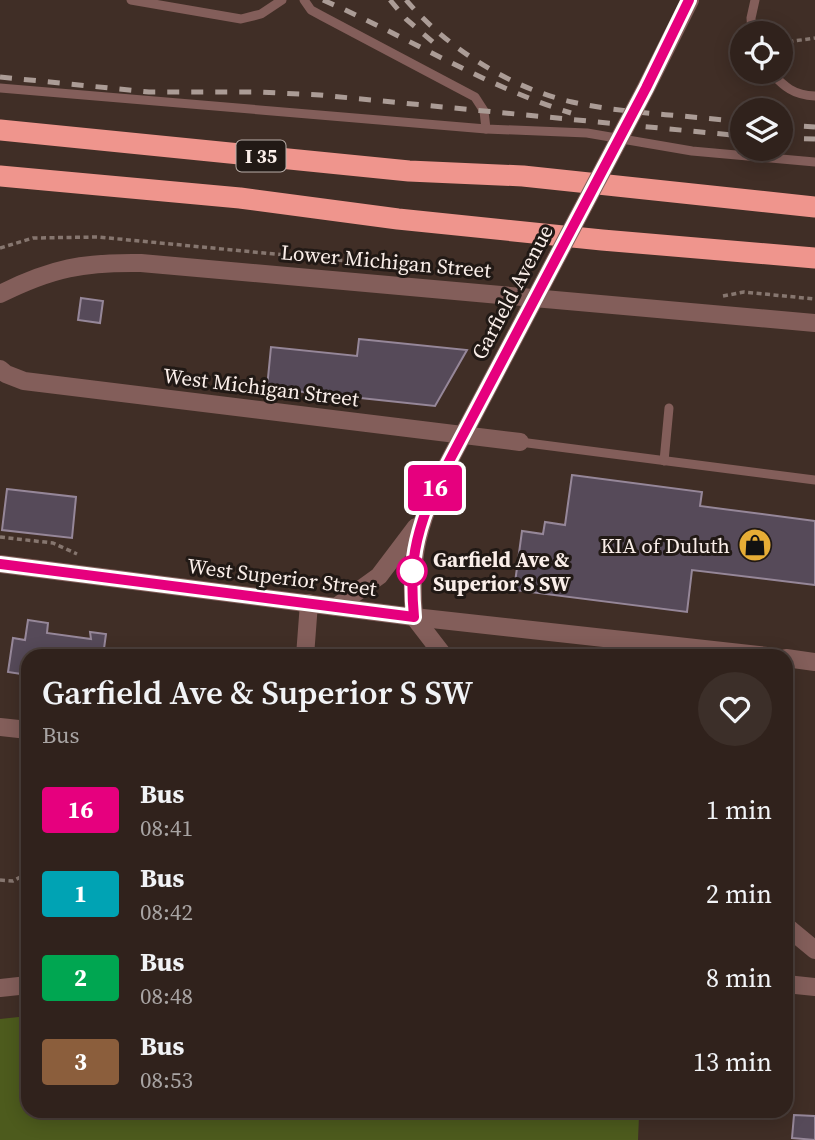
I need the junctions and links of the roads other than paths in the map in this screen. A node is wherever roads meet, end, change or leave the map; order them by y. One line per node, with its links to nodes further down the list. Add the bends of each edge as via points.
1 (131, 0): 2 (lane, via 241,19 261,14)
2 (282, 0)
3 (304, 0): 10 (lane, via 322,16 475,97 485,111)
4 (690, 0): 23 (street, Garfield Avenue, bridge)
5 (755, 0): 6 (lane)
6 (751, 21)
7 (781, 84): 9 (lane, via 800,96)
8 (0, 88): 10 (lane)
9 (815, 96)
10 (486, 129): 12 (lane, via 587,133 692,151)
11 (0, 130): 14 (highway, I 35)
12 (815, 162)
13 (0, 176): 15 (highway, I 35, via 240,198 560,236)
14 (815, 207)
15 (815, 258)
16 (0, 294): 17 (street, Lower Michigan Street, via 49,272 78,265 141,263)
17 (815, 323)
18 (0, 369): 20 (street, West Michigan Street, via 24,381)
19 (669, 408): 21 (lane)
20 (520, 442): 21 (lane)
21 (664, 461): 22 (lane)
22 (815, 480)
23 (422, 518): 26 (street, via 379,576); 27 (street, Garfield Avenue, via 411,582)
24 (0, 564): 25 (street, West Superior Street)
25 (309, 603): 26 (street, West Superior Street); 28 (street)
26 (337, 607): 27 (street, West Superior Street)
27 (414, 617): 29 (street); 30 (street, West Superior Street)
28 (306, 649)
29 (439, 649)
30 (678, 649)
31 (793, 660): 32 (street)
32 (815, 662)
33 (0, 727): 34 (street)
34 (21, 729)
35 (793, 932): 36 (street)
36 (815, 950)
37 (793, 985): 39 (street)
38 (21, 986): 40 (street)
39 (815, 987)
40 (0, 988)

